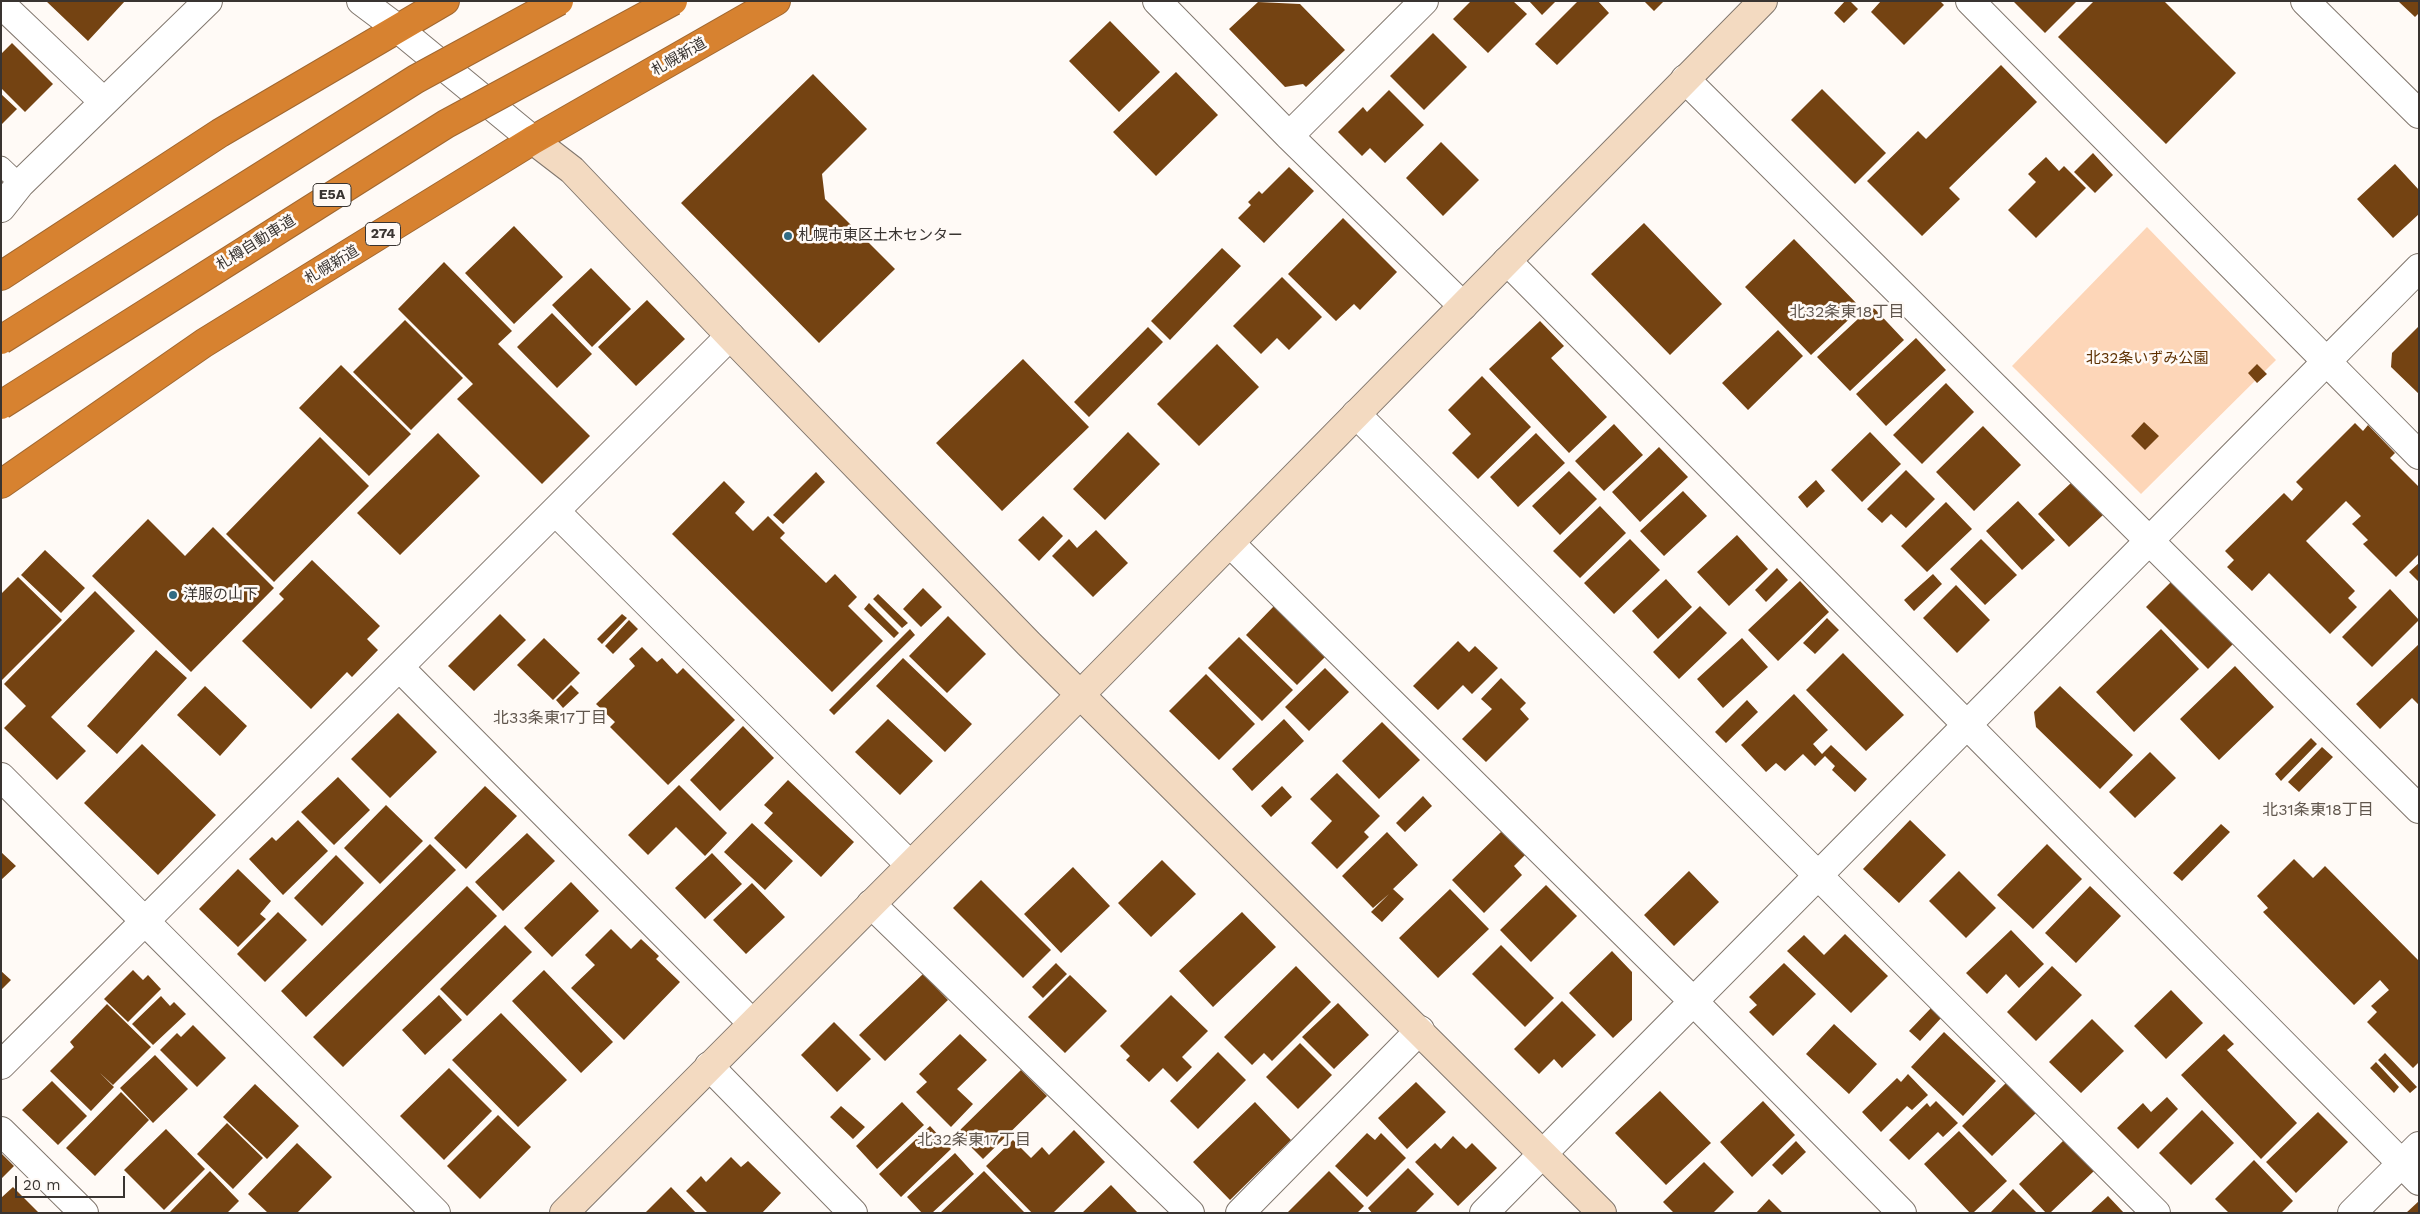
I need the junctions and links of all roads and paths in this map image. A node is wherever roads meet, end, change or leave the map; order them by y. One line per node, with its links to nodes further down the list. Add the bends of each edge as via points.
1 (208, 1): 15 (street)
2 (361, 1): 13 (street)
3 (445, 1): 13 (highway)
4 (558, 1): 26 (highway, bridge, via 416,78)
5 (673, 1): 28 (highway, 札樽自動車道 / E5A, bridge, via 446,124)
6 (776, 1): 18 (highway, 札幌新道 / 274)
7 (1157, 1): 17 (street)
8 (1424, 1): 17 (street)
9 (1764, 1): 14 (street)
10 (1970, 1): 27 (street)
11 (2305, 1): 16 (street)
12 (1, 4): 15 (street)
13 (397, 28): 18 (street); 23 (highway, via 220,133)
14 (1685, 79): 21 (street); 33 (street)
15 (104, 102): 19 (street)
16 (2419, 114)
17 (1289, 136): 24 (street)
18 (533, 140): 25 (street, via 572,170); 31 (highway, 札幌新道 / 274, via 204,343)
19 (10, 175): 20 (street)
20 (1, 208)
21 (1507, 261): 24 (street); 37 (street)
22 (2419, 268): 27 (street)
23 (1, 276)
24 (1462, 306): 29 (street)
25 (730, 336): 32 (street); 36 (street)
26 (1, 340)
27 (2325, 362): 30 (street); 33 (street)
28 (1, 405)
29 (1356, 414): 34 (street); 41 (street)
30 (2419, 455)
31 (1, 484)
32 (554, 511): 35 (street); 40 (street)
33 (2149, 541): 37 (street); 39 (street)
34 (1230, 543): 36 (street); 44 (street)
35 (399, 667): 43 (street); 45 (street)
36 (1080, 695): 40 (street); 46 (street)
37 (1966, 725): 41 (street); 51 (street)
38 (1, 777): 43 (street)
39 (2419, 809)
40 (910, 865): 42 (street)
41 (1818, 875): 44 (street); 61 (street)
42 (871, 904): 45 (street); 56 (street)
43 (145, 921): 47 (street); 53 (street)
44 (1693, 1002): 50 (street); 60 (street)
45 (752, 1022): 48 (street)
46 (1420, 1030): 50 (street); 57 (street)
47 (1, 1065)
48 (709, 1066): 54 (street); 55 (street)
49 (1, 1131): 52 (street)
50 (1542, 1154): 58 (street); 59 (street)
51 (2413, 1164): 62 (street)
52 (84, 1213)
53 (436, 1213)
54 (564, 1213)
55 (853, 1213)
56 (1190, 1213)
57 (1240, 1213)
58 (1484, 1213)
59 (1602, 1213)
60 (1902, 1213)
61 (2156, 1213)
62 (2352, 1213)

